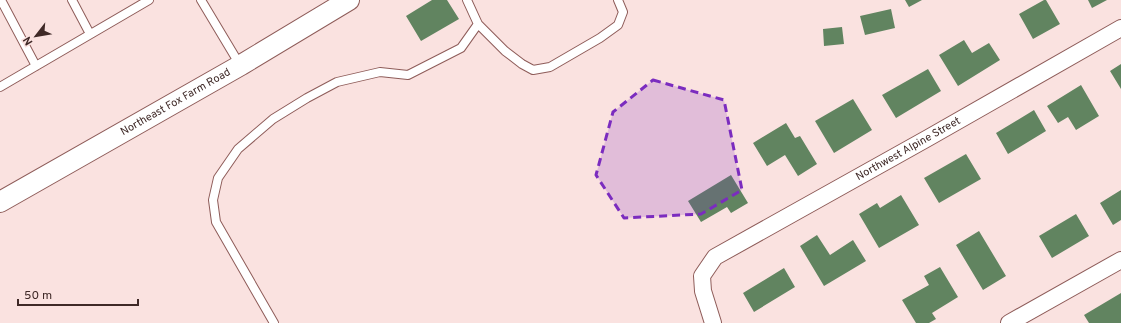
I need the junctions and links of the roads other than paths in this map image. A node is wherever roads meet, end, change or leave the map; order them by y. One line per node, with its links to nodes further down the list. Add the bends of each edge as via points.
1 (1, 0): 12 (lane)
2 (72, 0): 10 (lane)
3 (149, 0): 10 (lane)
4 (201, 0): 11 (lane)
5 (349, 0): 11 (street, Northeast Fox Farm Road)
6 (467, 0): 8 (lane)
7 (618, 0): 8 (lane, via 623,12 618,25 550,67 539,69 533,70 522,64)
8 (478, 24): 16 (lane, via 461,48 408,76 380,72 337,82 307,98 273,119 238,149 218,178 213,200 216,222)
9 (1121, 28): 17 (street, Northwest Alpine Street, via 715,257 702,276)
10 (90, 34): 12 (lane)
11 (241, 65): 14 (street, Northeast Fox Farm Road)
12 (36, 66): 13 (lane)
13 (0, 87)
14 (0, 202)
15 (1121, 260): 18 (street)
16 (274, 323)
17 (713, 323)
18 (1009, 323)

